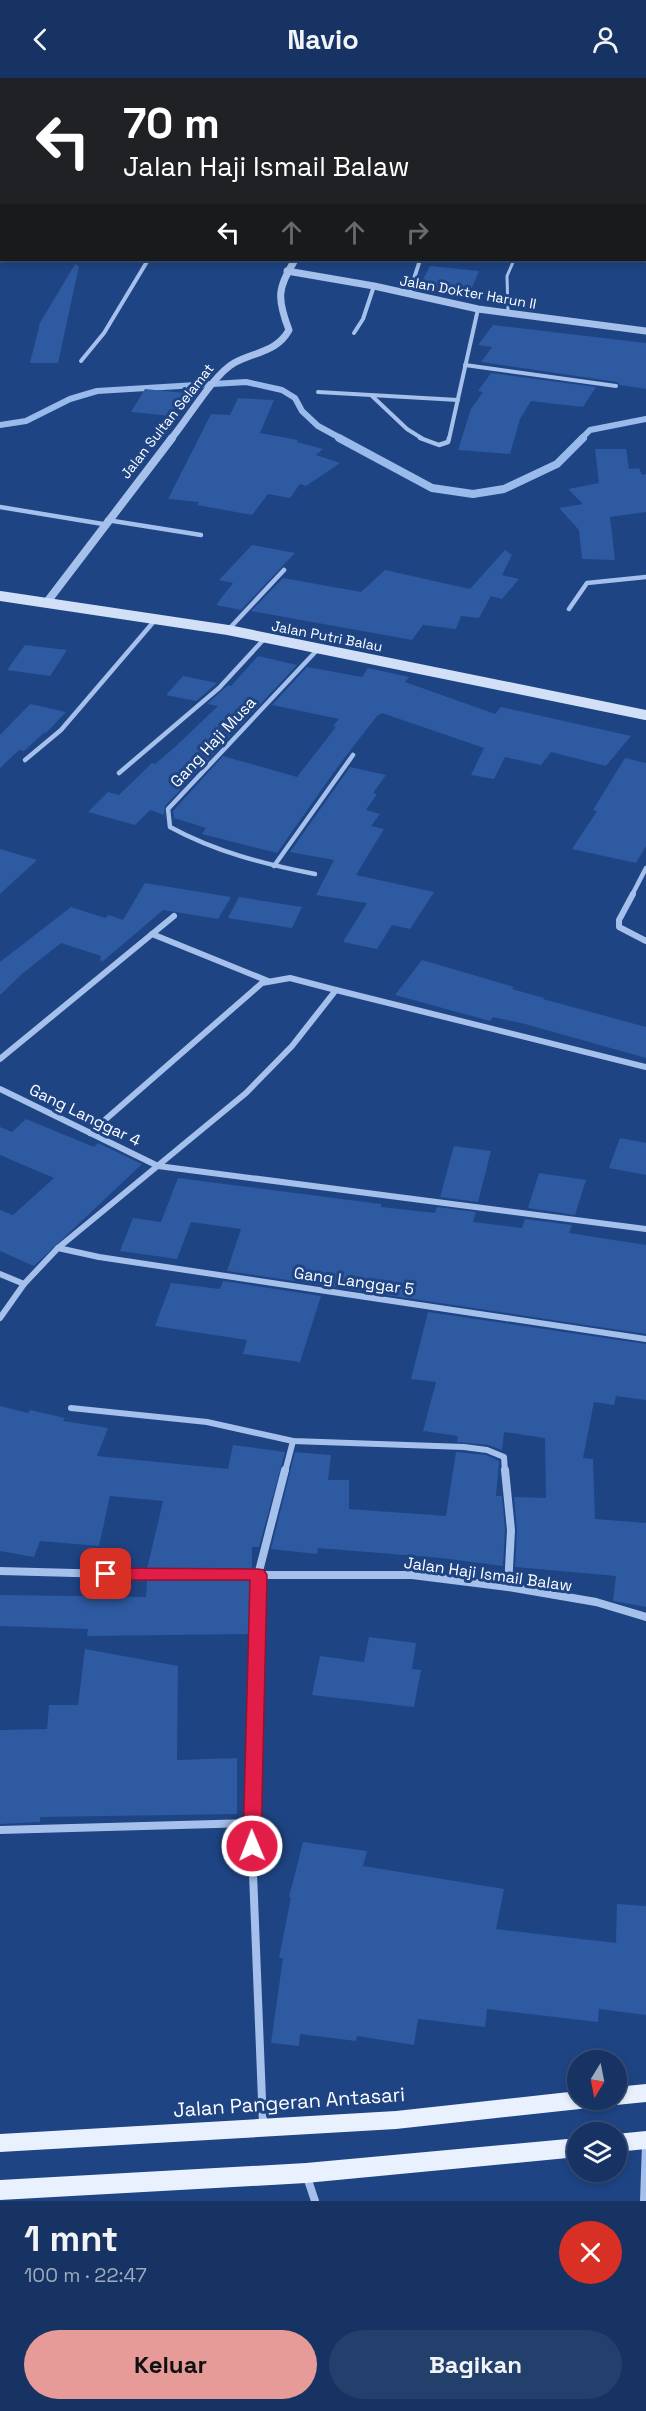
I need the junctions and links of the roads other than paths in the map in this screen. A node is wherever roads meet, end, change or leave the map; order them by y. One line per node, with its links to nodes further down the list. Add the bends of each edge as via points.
1 (147, 261): 12 (street, via 104,333)
2 (293, 261): 5 (street)
3 (420, 261): 7 (street)
4 (514, 261): 9 (lane, via 507,276)
5 (287, 271): 6 (street, Jalan Dokter Harun II); 19 (street, Jalan Sultan Selamat, via 277,301 289,330 287,336 226,369)
6 (374, 286): 7 (street, Jalan Dokter Harun II); 11 (street)
7 (409, 294): 8 (street, Jalan Dokter Harun II)
8 (478, 309): 9 (street, Jalan Dokter Harun II); 13 (street)
9 (508, 313): 10 (street, Jalan Dokter Harun II)
10 (646, 331)
11 (354, 333)
12 (81, 361)
13 (465, 366): 14 (street); 17 (street)
14 (616, 386)
15 (318, 392): 16 (street)
16 (371, 395): 17 (street); 17 (street, via 404,426 435,444 448,442)
17 (458, 400)
18 (0, 507): 19 (street)
19 (104, 522): 20 (street); 24 (street, Jalan Sultan Selamat)
20 (201, 535)
21 (284, 570): 27 (street)
22 (646, 578): 25 (street, via 587,583)
23 (0, 596): 24 (main road, Jalan Putri Balau)
24 (47, 602): 26 (main road, Jalan Putri Balau)
25 (569, 609)
26 (157, 618): 27 (main road, Jalan Putri Balau); 32 (street, via 62,730)
27 (228, 630): 28 (main road, Jalan Putri Balau)
28 (266, 638): 29 (main road, Jalan Putri Balau); 33 (street, via 219,688)
29 (320, 648): 30 (main road, Jalan Putri Balau); 34 (street, Gang Haji Musa, via 168,809 170,827 181,834)
30 (645, 714)
31 (353, 755): 34 (street)
32 (25, 760)
33 (119, 773)
34 (274, 866): 36 (street, Gang Haji Musa)
35 (646, 867): 39 (street, via 619,927)
36 (315, 874)
37 (174, 916): 38 (street)
38 (152, 934): 40 (street); 42 (street)
39 (646, 941)
40 (268, 981): 41 (street, via 284,977 303,979); 45 (street)
41 (336, 990): 43 (street); 46 (street, via 292,1046 246,1093)
42 (0, 1059)
43 (646, 1067)
44 (0, 1089): 45 (street, Gang Langgar 4)
45 (90, 1133): 46 (street, Gang Langgar 4)
46 (158, 1166): 47 (street, Gang Langgar 4); 48 (street)
47 (646, 1229)
48 (58, 1248): 50 (street); 52 (street, Gang Langgar 5)
49 (0, 1274): 50 (street)
50 (24, 1284): 51 (street)
51 (0, 1318)
52 (646, 1338)
53 (71, 1408): 54 (street, via 207,1422)
54 (293, 1441): 56 (street); 57 (street, via 464,1447 504,1456 511,1530)
55 (0, 1571): 56 (street, Jalan Haji Ismail Balaw)
56 (258, 1575): 57 (street, Jalan Haji Ismail Balaw, via 412,1575); 59 (street)
57 (508, 1587): 58 (street, Jalan Haji Ismail Balaw, via 596,1602)
58 (646, 1617)
59 (251, 1823): 60 (street); 64 (street)
60 (0, 1830)
61 (646, 2093): 62 (main road)
62 (627, 2095)
63 (567, 2101): 64 (main road, Jalan Pangeran Antasari, via 396,2120)
64 (263, 2129): 67 (main road, Jalan Pangeran Antasari)
65 (646, 2140): 66 (main road)
66 (627, 2142)
67 (0, 2143)
68 (646, 2145): 73 (street)
69 (567, 2148): 70 (main road)
70 (306, 2173): 71 (main road); 72 (street)
71 (0, 2190)
72 (315, 2201)
73 (644, 2201)

